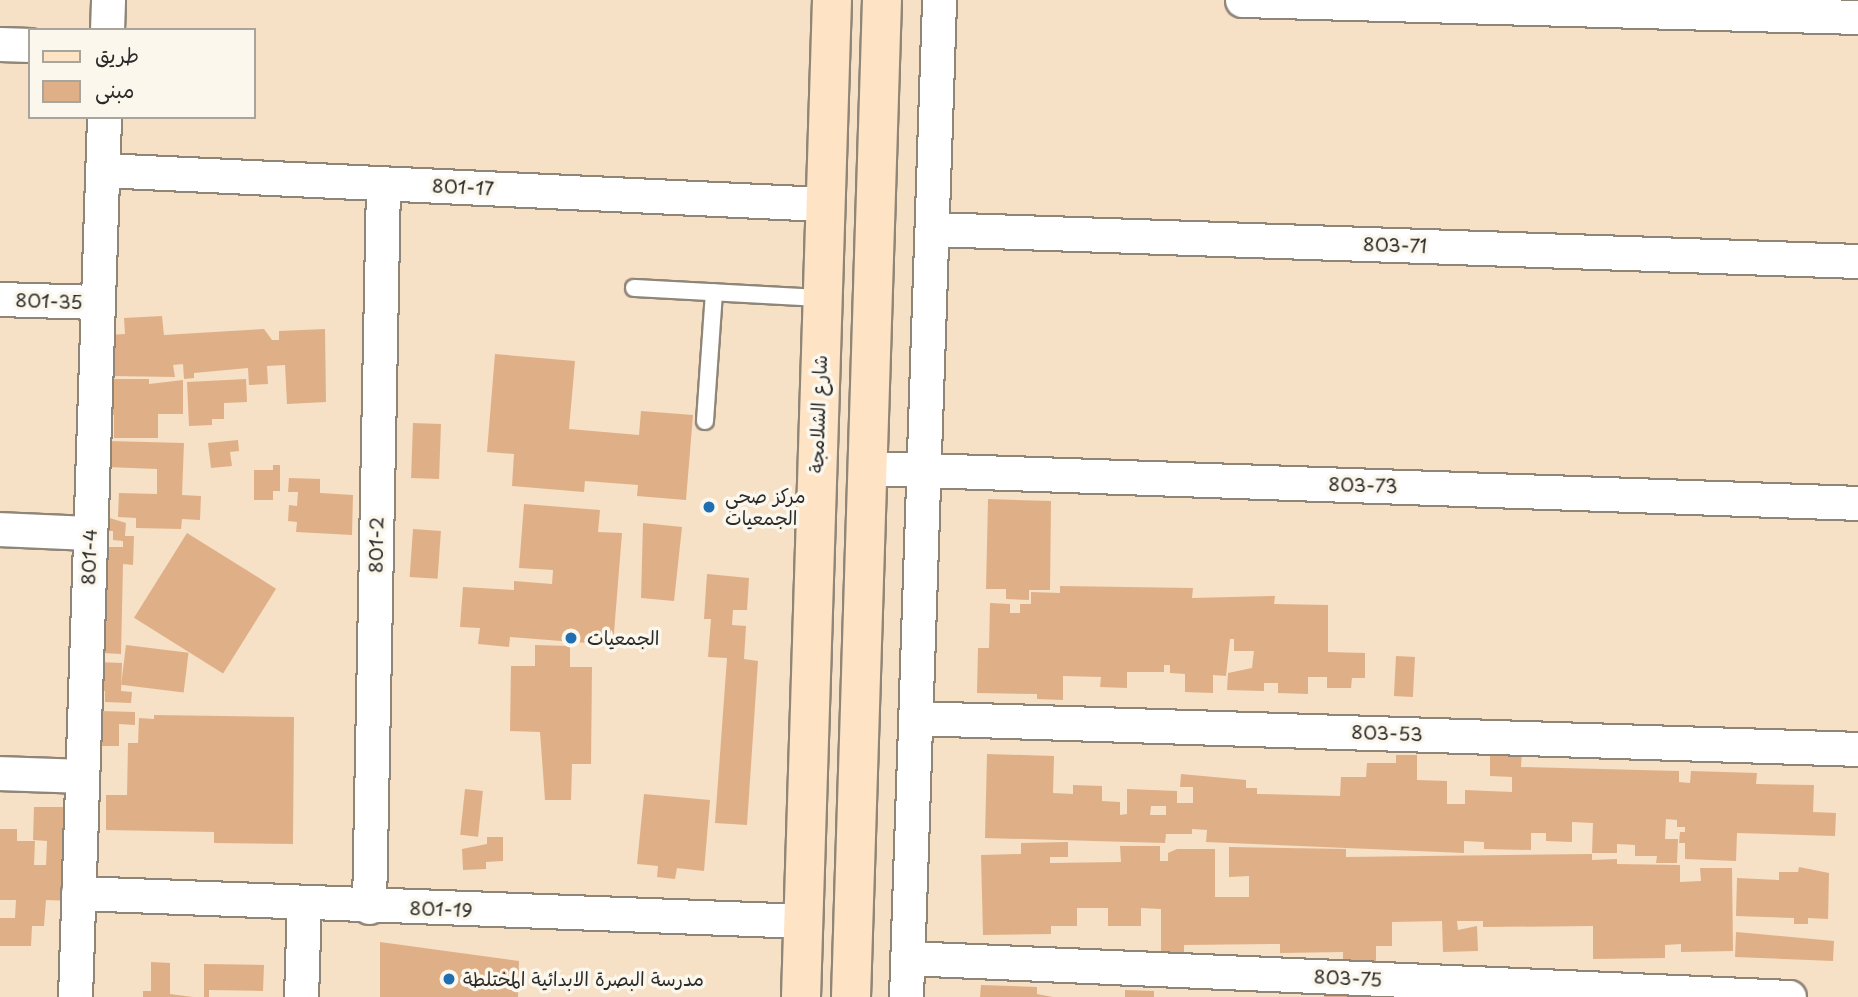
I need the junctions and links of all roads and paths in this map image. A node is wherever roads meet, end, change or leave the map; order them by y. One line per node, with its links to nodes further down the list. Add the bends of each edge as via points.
1 (108, 0): 7 (street)
2 (832, 0): 13 (street, شارع الشلامجة)
3 (882, 0): 22 (street)
4 (939, 0): 14 (street)
5 (1242, 0): 6 (street)
6 (1858, 17)
7 (107, 28)
8 (0, 44): 9 (street)
9 (28, 45)
10 (104, 119): 11 (street, 801-4)
11 (102, 170): 12 (street, 801-17); 20 (street, 801-4)
12 (383, 183): 13 (street, 801-17); 33 (street, 801-2)
13 (823, 204): 18 (street, شارع الشلامجة)
14 (932, 229): 15 (street, 803-71); 23 (street)
15 (1858, 261)
16 (634, 288): 17 (lane)
17 (714, 292): 18 (lane); 21 (lane)
18 (821, 298): 34 (street, شارع الشلامجة)
19 (0, 299): 20 (street, 801-35)
20 (98, 302): 26 (street, 801-4)
21 (705, 421)
22 (867, 468): 23 (street, 803-73); 39 (street)
23 (924, 469): 24 (street, 803-73); 27 (street)
24 (1858, 503)
25 (0, 529): 26 (street)
26 (90, 533): 30 (street, 801-4)
27 (915, 718): 28 (street, 803-53); 35 (street)
28 (1858, 749)
29 (0, 773): 30 (street)
30 (82, 776): 31 (street, 801-4)
31 (78, 893): 32 (street, 801-19); 36 (street, 801-4)
32 (304, 904): 33 (street, 801-19); 37 (street)
33 (369, 907): 34 (street, 801-19)
34 (804, 921): 38 (street, شارع الشلامجة)
35 (907, 958): 40 (street); 41 (street, 803-75)
36 (75, 997)
37 (301, 997)
38 (801, 997)
39 (851, 997)
40 (906, 997)
41 (1789, 997)

